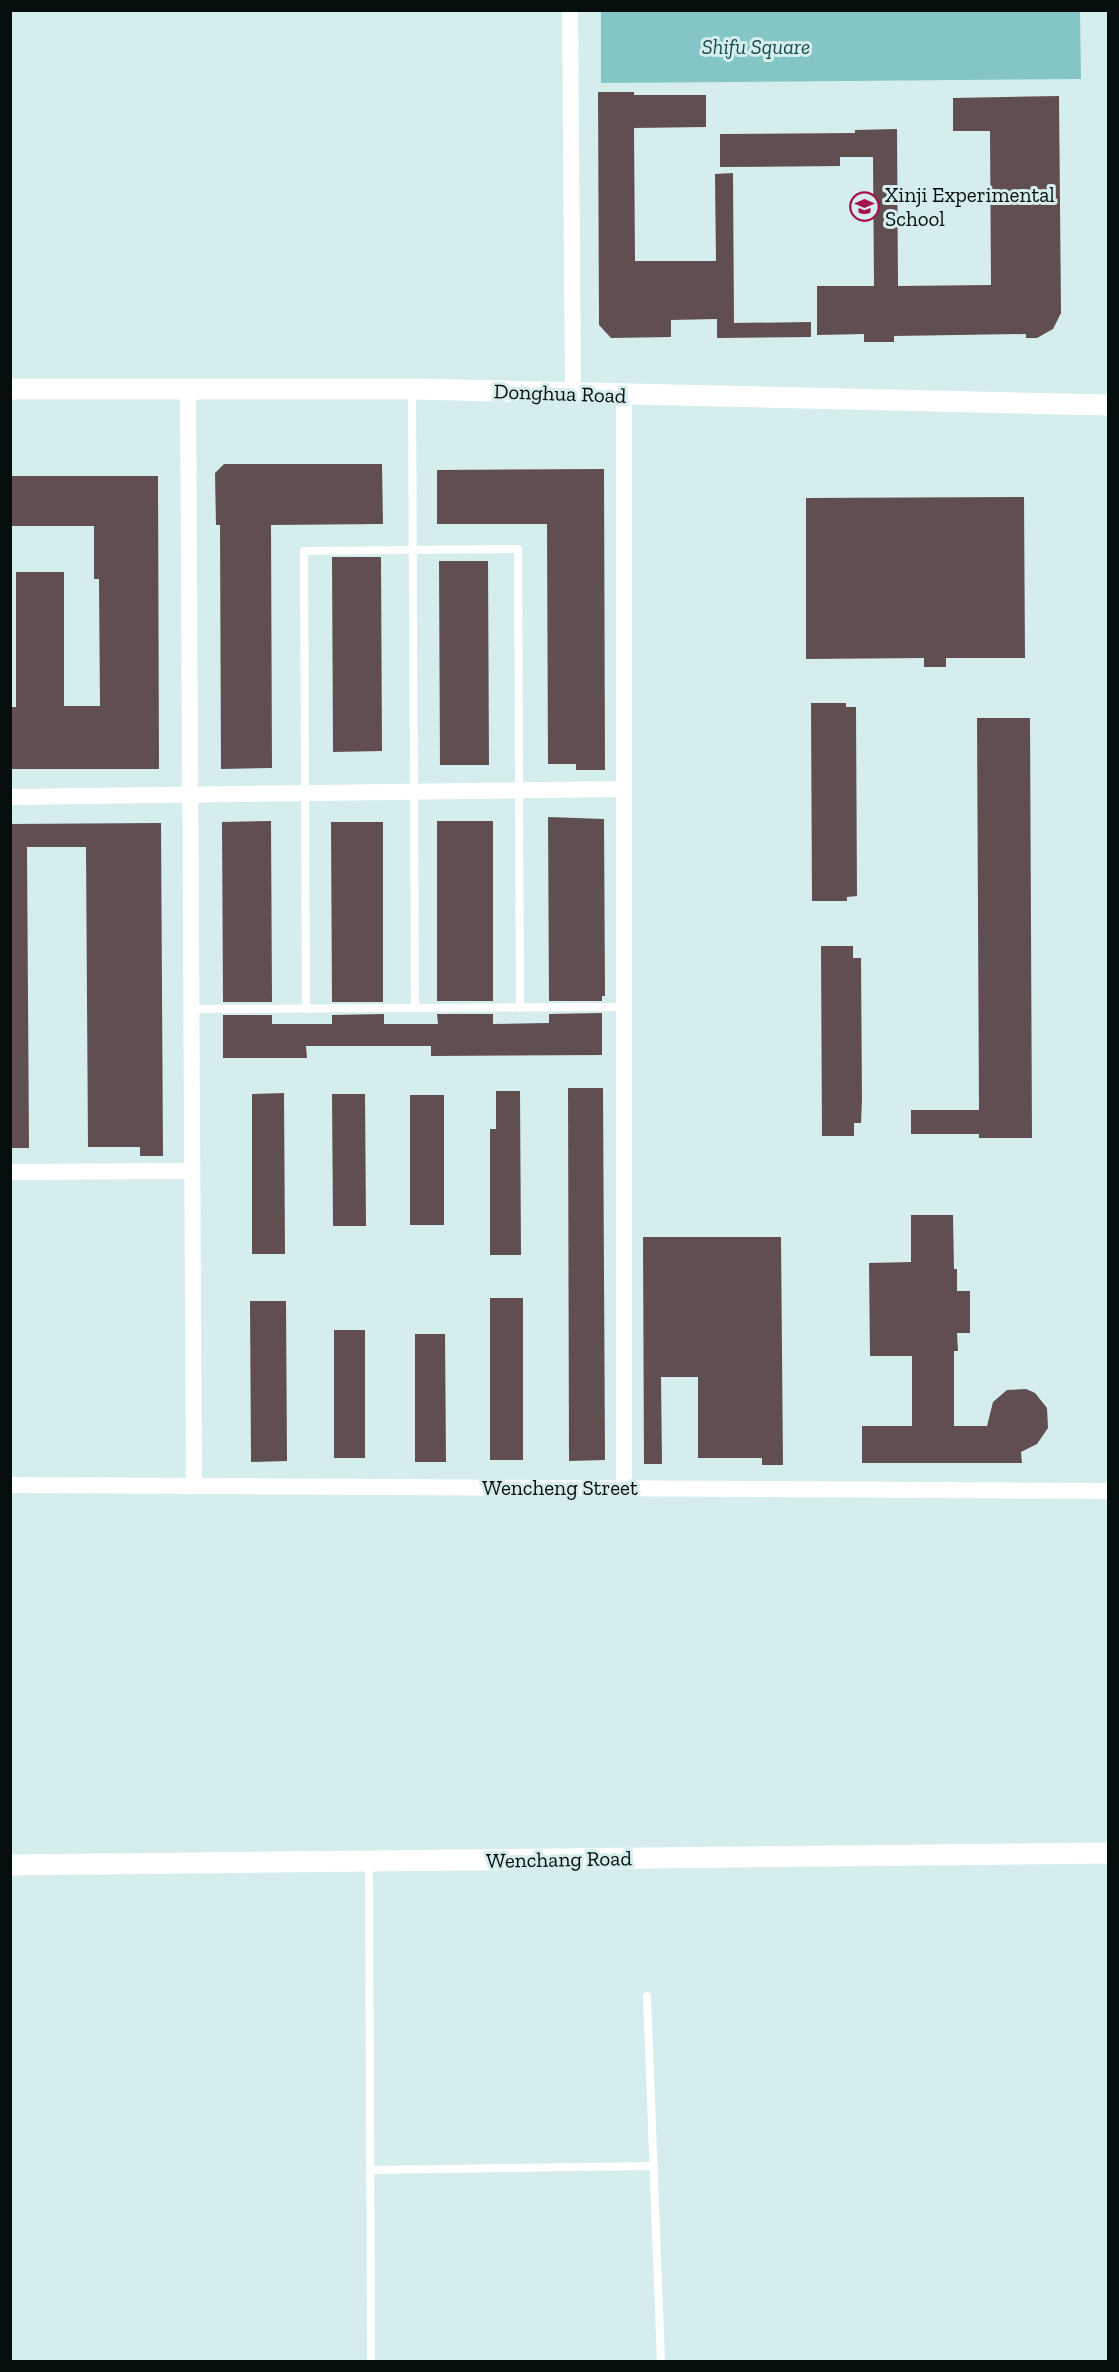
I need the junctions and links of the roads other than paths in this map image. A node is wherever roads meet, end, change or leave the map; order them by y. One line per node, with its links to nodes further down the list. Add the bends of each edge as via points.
1 (570, 10): 5 (street)
2 (10, 388): 3 (street, Donghua Road)
3 (188, 388): 4 (street, Donghua Road); 13 (street)
4 (412, 389): 5 (street, Donghua Road); 8 (lane)
5 (573, 393): 6 (street, Donghua Road)
6 (624, 395): 7 (street, Donghua Road); 9 (street)
7 (1108, 405)
8 (413, 550): 10 (lane, via 518,549); 11 (lane); 12 (lane, via 304,551)
9 (624, 789): 10 (street); 15 (street)
10 (519, 790): 11 (street); 17 (lane)
11 (414, 792): 12 (street); 16 (lane)
12 (305, 793): 13 (street); 19 (lane)
13 (190, 794): 14 (street); 18 (street)
14 (10, 797)
15 (624, 1007): 17 (lane); 24 (street)
16 (415, 1008): 17 (lane); 19 (lane)
17 (520, 1008)
18 (192, 1009): 19 (lane); 21 (street)
19 (306, 1009)
20 (10, 1172): 21 (street)
21 (192, 1172): 23 (street)
22 (10, 1485): 23 (street, Wencheng Street)
23 (194, 1486): 24 (street, Wencheng Street)
24 (624, 1488): 25 (street, Wencheng Street)
25 (1108, 1491)
26 (1108, 1853): 27 (street, Wenchang Road)
27 (369, 1861): 28 (street, Wenchang Road); 31 (lane)
28 (10, 1865)
29 (647, 1996): 30 (lane)
30 (654, 2166): 31 (lane); 33 (lane)
31 (370, 2170): 32 (lane)
32 (371, 2361)
33 (661, 2361)

